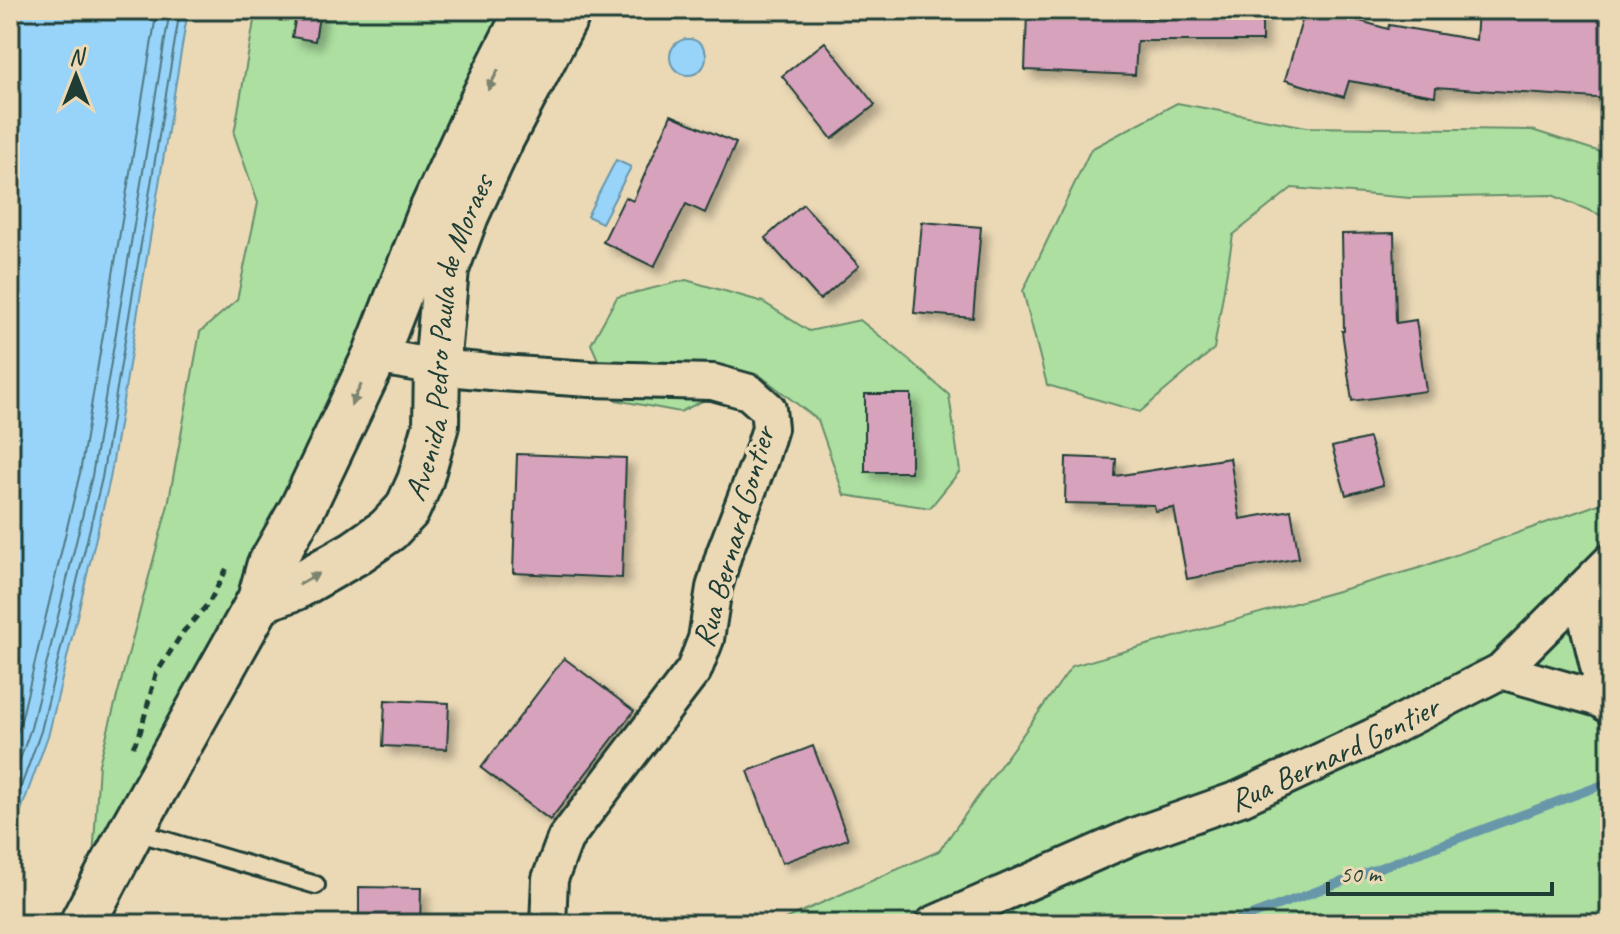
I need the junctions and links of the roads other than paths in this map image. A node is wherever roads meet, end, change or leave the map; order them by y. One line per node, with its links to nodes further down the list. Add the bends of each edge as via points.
1 (528, 10): 3 (main road, Avenida Pedro Paula de Moraes, one-way to 3, via 430,215)
2 (569, 10): 4 (main road, Avenida Pedro Paula de Moraes, via 500,141 446,269)
3 (375, 356): 4 (street, Rua Bernard Gontier); 5 (main road, Avenida Pedro Paula de Moraes, one-way to 5)
4 (437, 367): 6 (main road, Avenida Pedro Paula de Moraes, via 436,425 420,481 407,510); 15 (street, Rua Bernard Gontier, via 713,382 749,392 768,409 770,428 724,554 694,670 565,839 550,879)
5 (302, 509): 6 (main road); 9 (main road, Avenida Pedro Paula de Moraes, via 269,567)
6 (355, 553): 9 (main road, Avenida Pedro Paula de Moraes, one-way to 6, via 294,588)
7 (1610, 562): 8 (street, Rua Bernard Gontier)
8 (1580, 591): 10 (street, Rua Bernard Gontier); 11 (street)
9 (260, 600): 12 (main road, Avenida Pedro Paula de Moraes)
10 (1501, 671): 11 (street); 16 (street, Rua Bernard Gontier, via 1241,798 1136,835)
11 (1609, 705)
12 (131, 831): 13 (lane); 14 (main road, Avenida Pedro Paula de Moraes)
13 (316, 885)
14 (82, 924)
15 (548, 924)
16 (933, 924)

